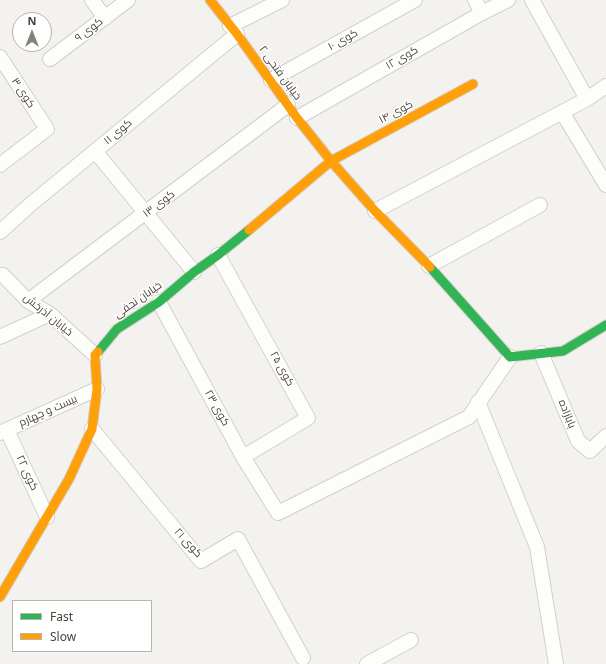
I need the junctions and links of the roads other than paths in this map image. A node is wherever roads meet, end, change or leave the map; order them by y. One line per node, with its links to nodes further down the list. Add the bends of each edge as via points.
1 (92, 0): 10 (street)
2 (128, 0): 10 (street, کوی ۹)
3 (210, 0): 11 (street, خیابان فتحی ۲)
4 (282, 0): 11 (street, کوی ۱۱)
5 (414, 0): 14 (street, کوی ۱۰)
6 (475, 0): 9 (street)
7 (508, 0): 9 (street, کوی ۱۲)
8 (532, 0): 17 (street)
9 (482, 13): 20 (street, کوی ۱۲)
10 (105, 18): 13 (street, کوی ۹)
11 (234, 30): 14 (street, خیابان فتحی ۲); 21 (street, کوی ۱۱)
12 (0, 57): 23 (street, کوی ۳, via 47,129)
13 (50, 59)
14 (271, 80): 18 (street, خیابان فتحی ۲)
15 (474, 84): 22 (street, کوی ۱۴)
16 (606, 86): 17 (street)
17 (587, 99): 19 (street)
18 (288, 105): 20 (street, خیابان فتحی ۲); 27 (street, کوی ۱۳)
19 (562, 112): 24 (street); 26 (street)
20 (297, 118): 22 (street, خیابان فتحی ۲)
21 (95, 151): 27 (street); 28 (street, کوی ۱۱)
22 (331, 161): 26 (street, خیابان فتحی ۲); 29 (street, خیابان نجفی)
23 (0, 165)
24 (606, 185)
25 (540, 205): 30 (street)
26 (375, 211): 30 (street, خیابان فتحی ۲)
27 (146, 214): 31 (street); 33 (street, کوی ۱۳)
28 (0, 232)
29 (218, 255): 31 (street, خیابان نجفی); 46 (street, کوی ۲۵, via 308,418)
30 (429, 266): 40 (street, خیابان فتحی ۲)
31 (194, 272): 34 (street, خیابان نجفی)
32 (0, 275): 33 (street, خیابان آذرخش, via 3,275)
33 (28, 301): 35 (street, خیابان آذرخش)
34 (159, 302): 39 (street, خیابان نجفی, via 117,329); 46 (street, کوی ۲۳)
35 (50, 314): 37 (street); 39 (street, خیابان آذرخش)
36 (606, 325): 38 (street, via 563,351)
37 (0, 337)
38 (541, 353): 40 (street); 45 (street, بابازاده, via 578,441 590,451)
39 (95, 355): 41 (street)
40 (510, 357): 42 (street)
41 (97, 389): 43 (street); 44 (street, بیست و چهارم)
42 (478, 402): 46 (street, کوی ۲۳, via 469,417 278,513); 52 (street, via 537,547)
43 (92, 429): 47 (street, via 69,479); 50 (street, کوی ۲۱, via 201,561 238,539)
44 (3, 431): 47 (street, کوی ۲۲)
45 (606, 436)
46 (243, 457)
47 (47, 517): 48 (street)
48 (0, 597)
49 (412, 640): 51 (street)
50 (303, 658)
51 (368, 664)
52 (556, 664)

